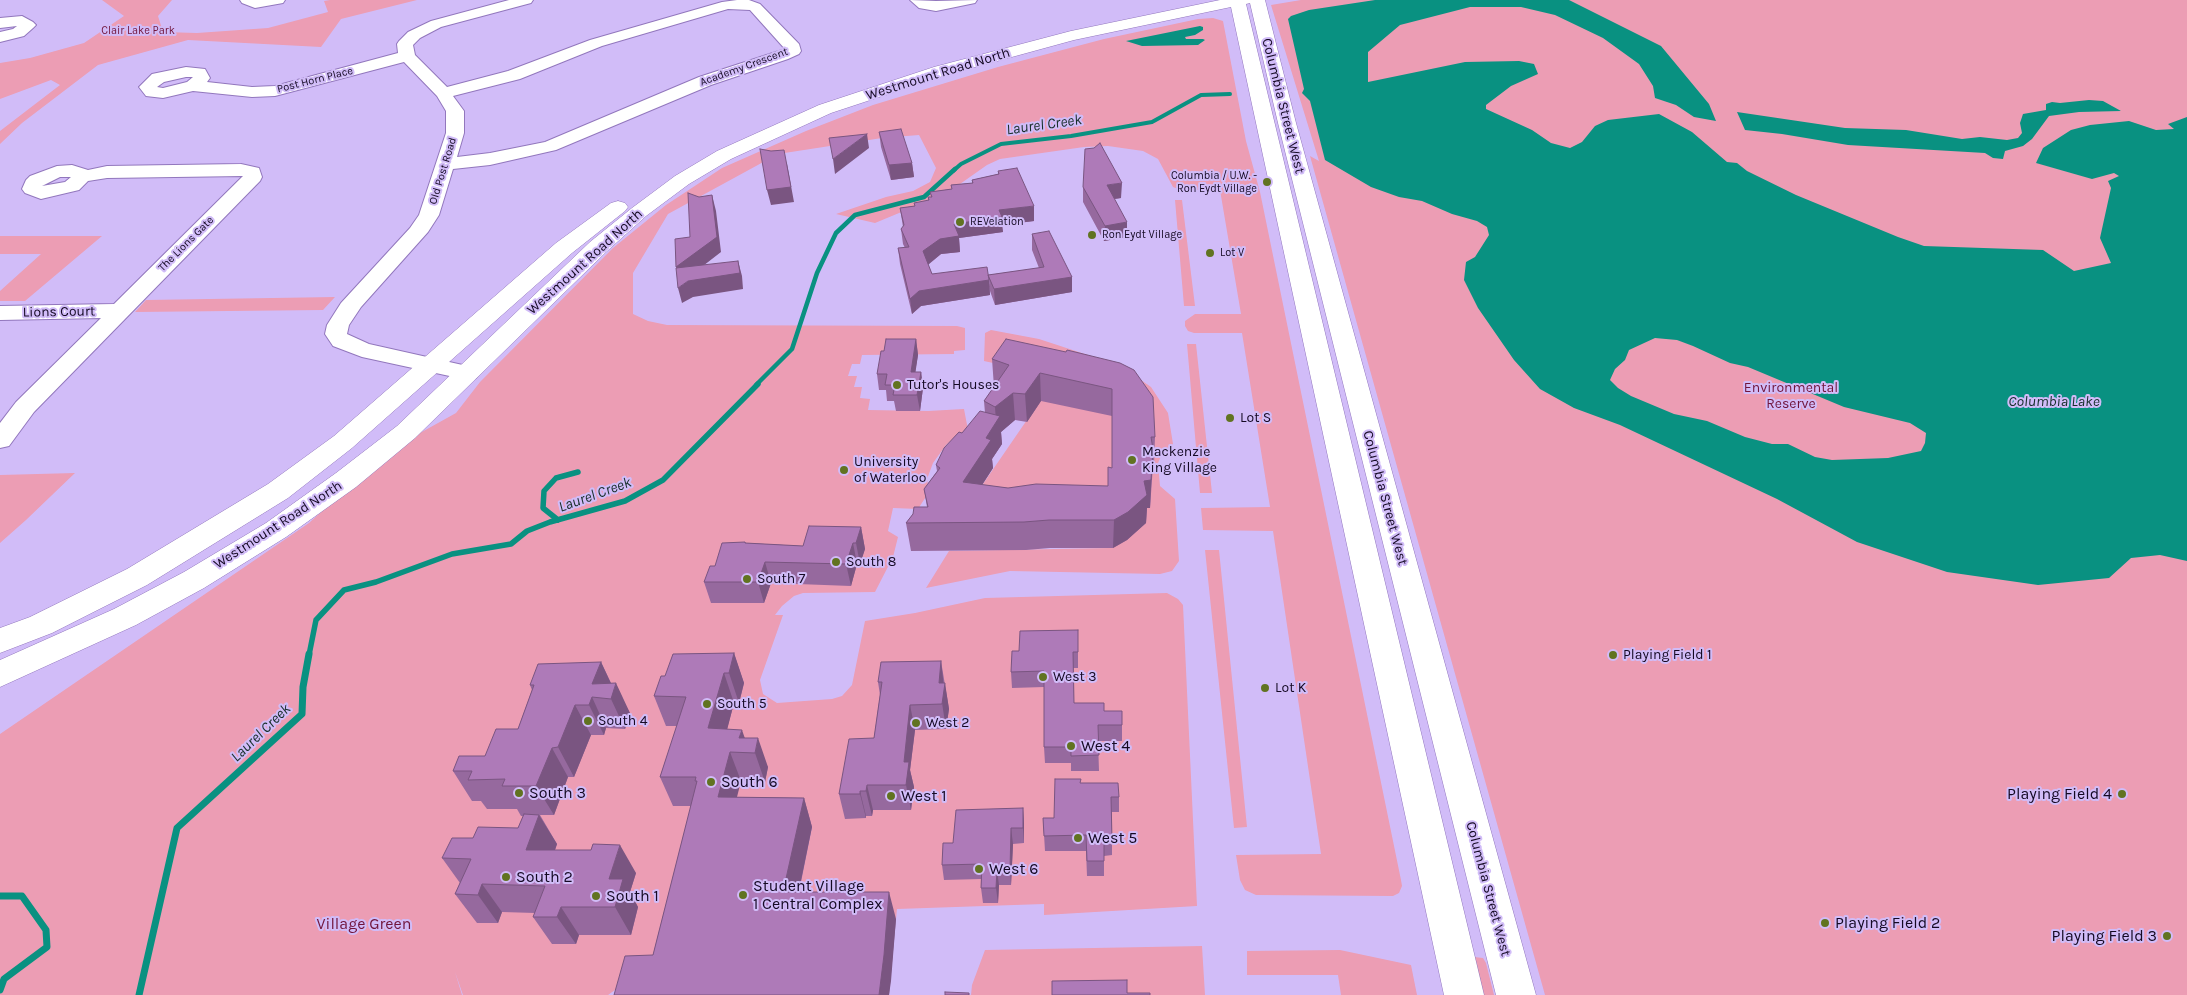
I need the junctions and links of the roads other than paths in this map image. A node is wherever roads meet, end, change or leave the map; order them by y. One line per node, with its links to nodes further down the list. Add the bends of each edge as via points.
1 (247, 0): 2 (street, via 255,4)
2 (278, 0)
3 (526, 0): 10 (street, via 422,30 405,44)
4 (917, 0): 5 (street, via 924,6)
5 (970, 0)
6 (1204, 0): 17 (main road, Westmount Road North, via 1032,36 940,61 824,99 761,125 685,163 619,206 564,248)
7 (1244, 0): 18 (main road, Westmount Road North, via 1071,36 940,71 825,109 756,139 682,180 639,212 583,260); 22 (main road, Columbia Street West); 23 (main road, Columbia Street West, via 1286,123)
8 (0, 23): 9 (street, via 22,21 28,25 18,33)
9 (0, 38)
10 (407, 56): 11 (street, Post Horn Place, via 275,91); 12 (street, Old Post Road)
11 (193, 86)
12 (443, 93): 13 (street, Old Post Road, via 455,111 455,133); 13 (street, Academy Crescent, via 514,75 596,43 727,5 755,7 793,47 793,51 782,56 705,81 550,146 490,159)
13 (446, 164): 17 (street, Old Post Road, via 430,215 352,302 336,334 341,341 362,350)
14 (82, 177): 15 (street, The Lions Gate, via 107,172 252,172 253,177)
15 (118, 311): 16 (street, Lions Court); 19 (street, The Lions Gate, via 24,407)
16 (0, 313)
17 (428, 366): 18 (street, Old Post Road); 20 (main road, Westmount Road North, via 343,442 278,491 136,577 41,625)
18 (468, 373): 21 (main road, Westmount Road North, via 406,432 276,530 125,617)
19 (0, 440)
20 (0, 641)
21 (0, 674)
22 (1464, 995)
23 (1516, 995)

